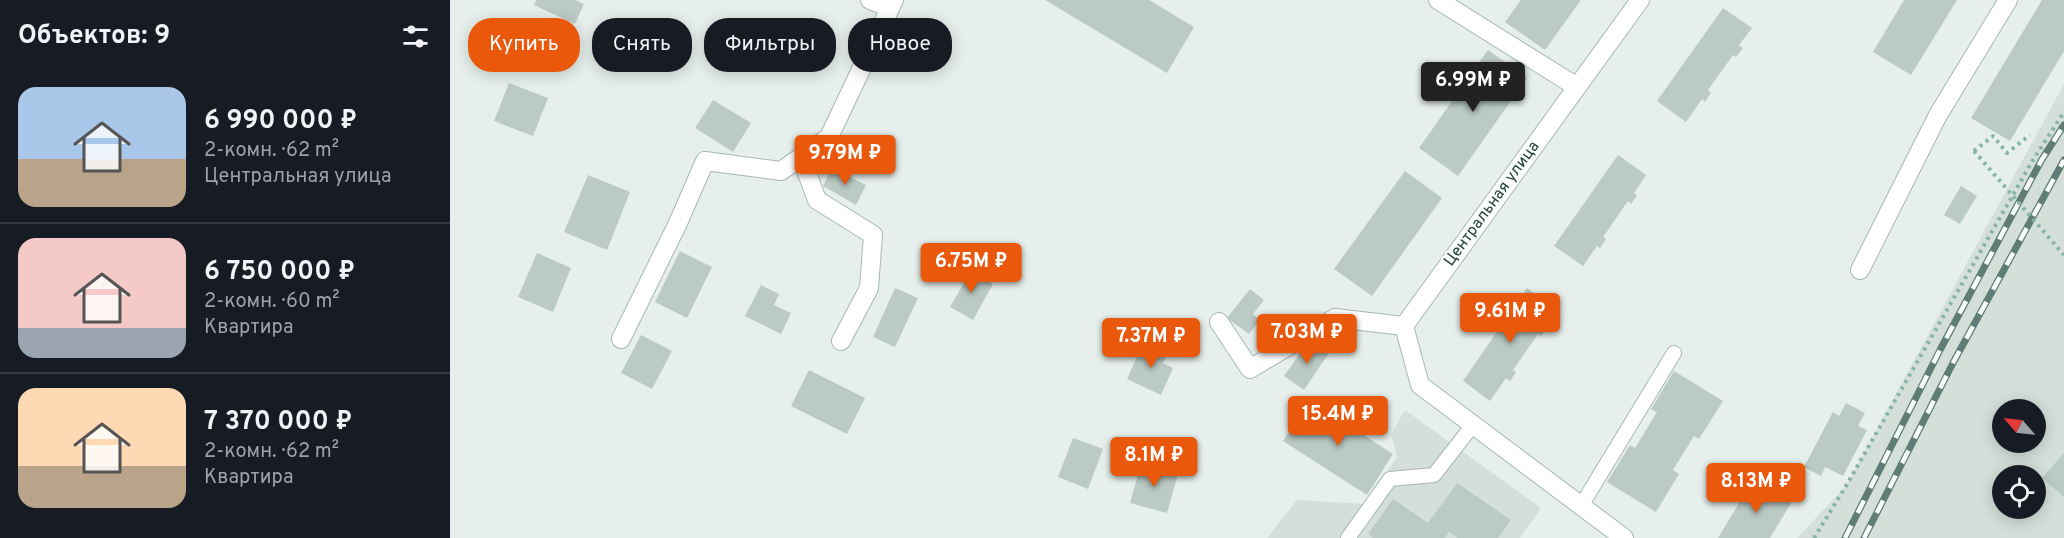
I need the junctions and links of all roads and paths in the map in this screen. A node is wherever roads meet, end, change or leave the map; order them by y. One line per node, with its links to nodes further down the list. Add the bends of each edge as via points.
1 (870, 0): 5 (street)
2 (1438, 0): 6 (street)
3 (1640, 0): 6 (street, Центральная улица)
4 (2007, 0): 11 (street, via 1938,116)
5 (892, 4): 9 (street, via 829,137)
6 (1576, 87): 13 (street, Центральная улица)
7 (2064, 112): 21 (path)
8 (2030, 135): 10 (path, bridge, via 2007,153 1993,136 1974,151)
9 (801, 157): 14 (street, via 781,171 705,161); 15 (street, via 816,200 873,235 869,288)
10 (2064, 255)
11 (1860, 270)
12 (1219, 322): 13 (street, via 1250,369 1335,318)
13 (1404, 326): 17 (street, via 1420,386)
14 (621, 339)
15 (841, 341)
16 (1674, 352): 18 (lane)
17 (1473, 425): 18 (street); 19 (lane, via 1434,475 1390,479)
18 (1581, 506): 20 (street)
19 (1348, 538)
20 (1624, 538)
21 (1814, 538)

